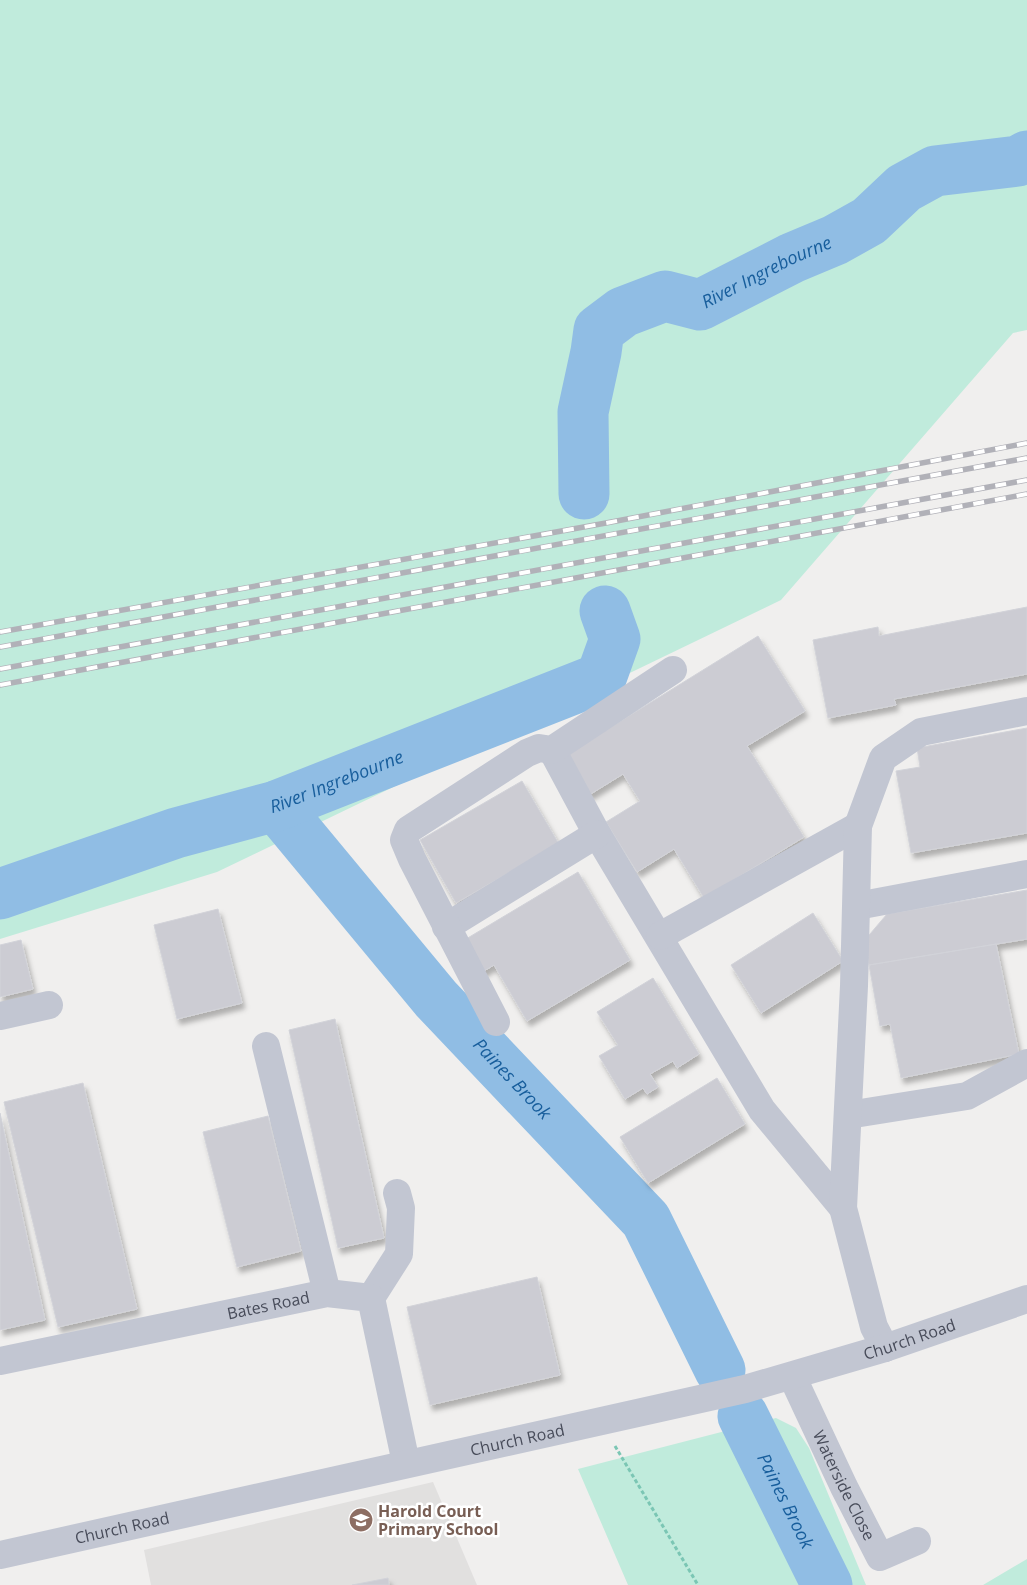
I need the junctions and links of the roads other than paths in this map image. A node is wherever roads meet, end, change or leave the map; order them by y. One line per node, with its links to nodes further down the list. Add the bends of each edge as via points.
1 (672, 670): 3 (street)
2 (1027, 711): 4 (street, via 921,732 883,758)
3 (552, 750): 5 (street); 8 (street, via 539,748 527,753 408,830 404,840)
4 (858, 826): 7 (street); 9 (street)
5 (598, 834): 8 (street); 9 (street)
6 (1027, 874): 7 (street)
7 (857, 906): 15 (street)
8 (446, 927): 12 (street)
9 (660, 936): 17 (street, via 762,1110)
10 (49, 1004): 11 (street)
11 (0, 1016)
12 (496, 1022)
13 (266, 1046): 18 (street)
14 (1027, 1064): 15 (street, via 967,1096)
15 (848, 1115): 17 (street)
16 (397, 1193): 19 (street, via 401,1208 399,1254)
17 (843, 1208): 21 (street, via 874,1327)
18 (327, 1293): 19 (street, Bates Road); 22 (street, Bates Road)
19 (371, 1298): 24 (street)
20 (1027, 1299): 21 (street, Church Road)
21 (886, 1348): 23 (street, Church Road)
22 (0, 1361)
23 (792, 1376): 24 (street, Church Road, via 690,1402); 25 (street, Waterside Close, via 880,1557)
24 (406, 1463): 26 (street, Church Road)
25 (917, 1541)
26 (0, 1556)

